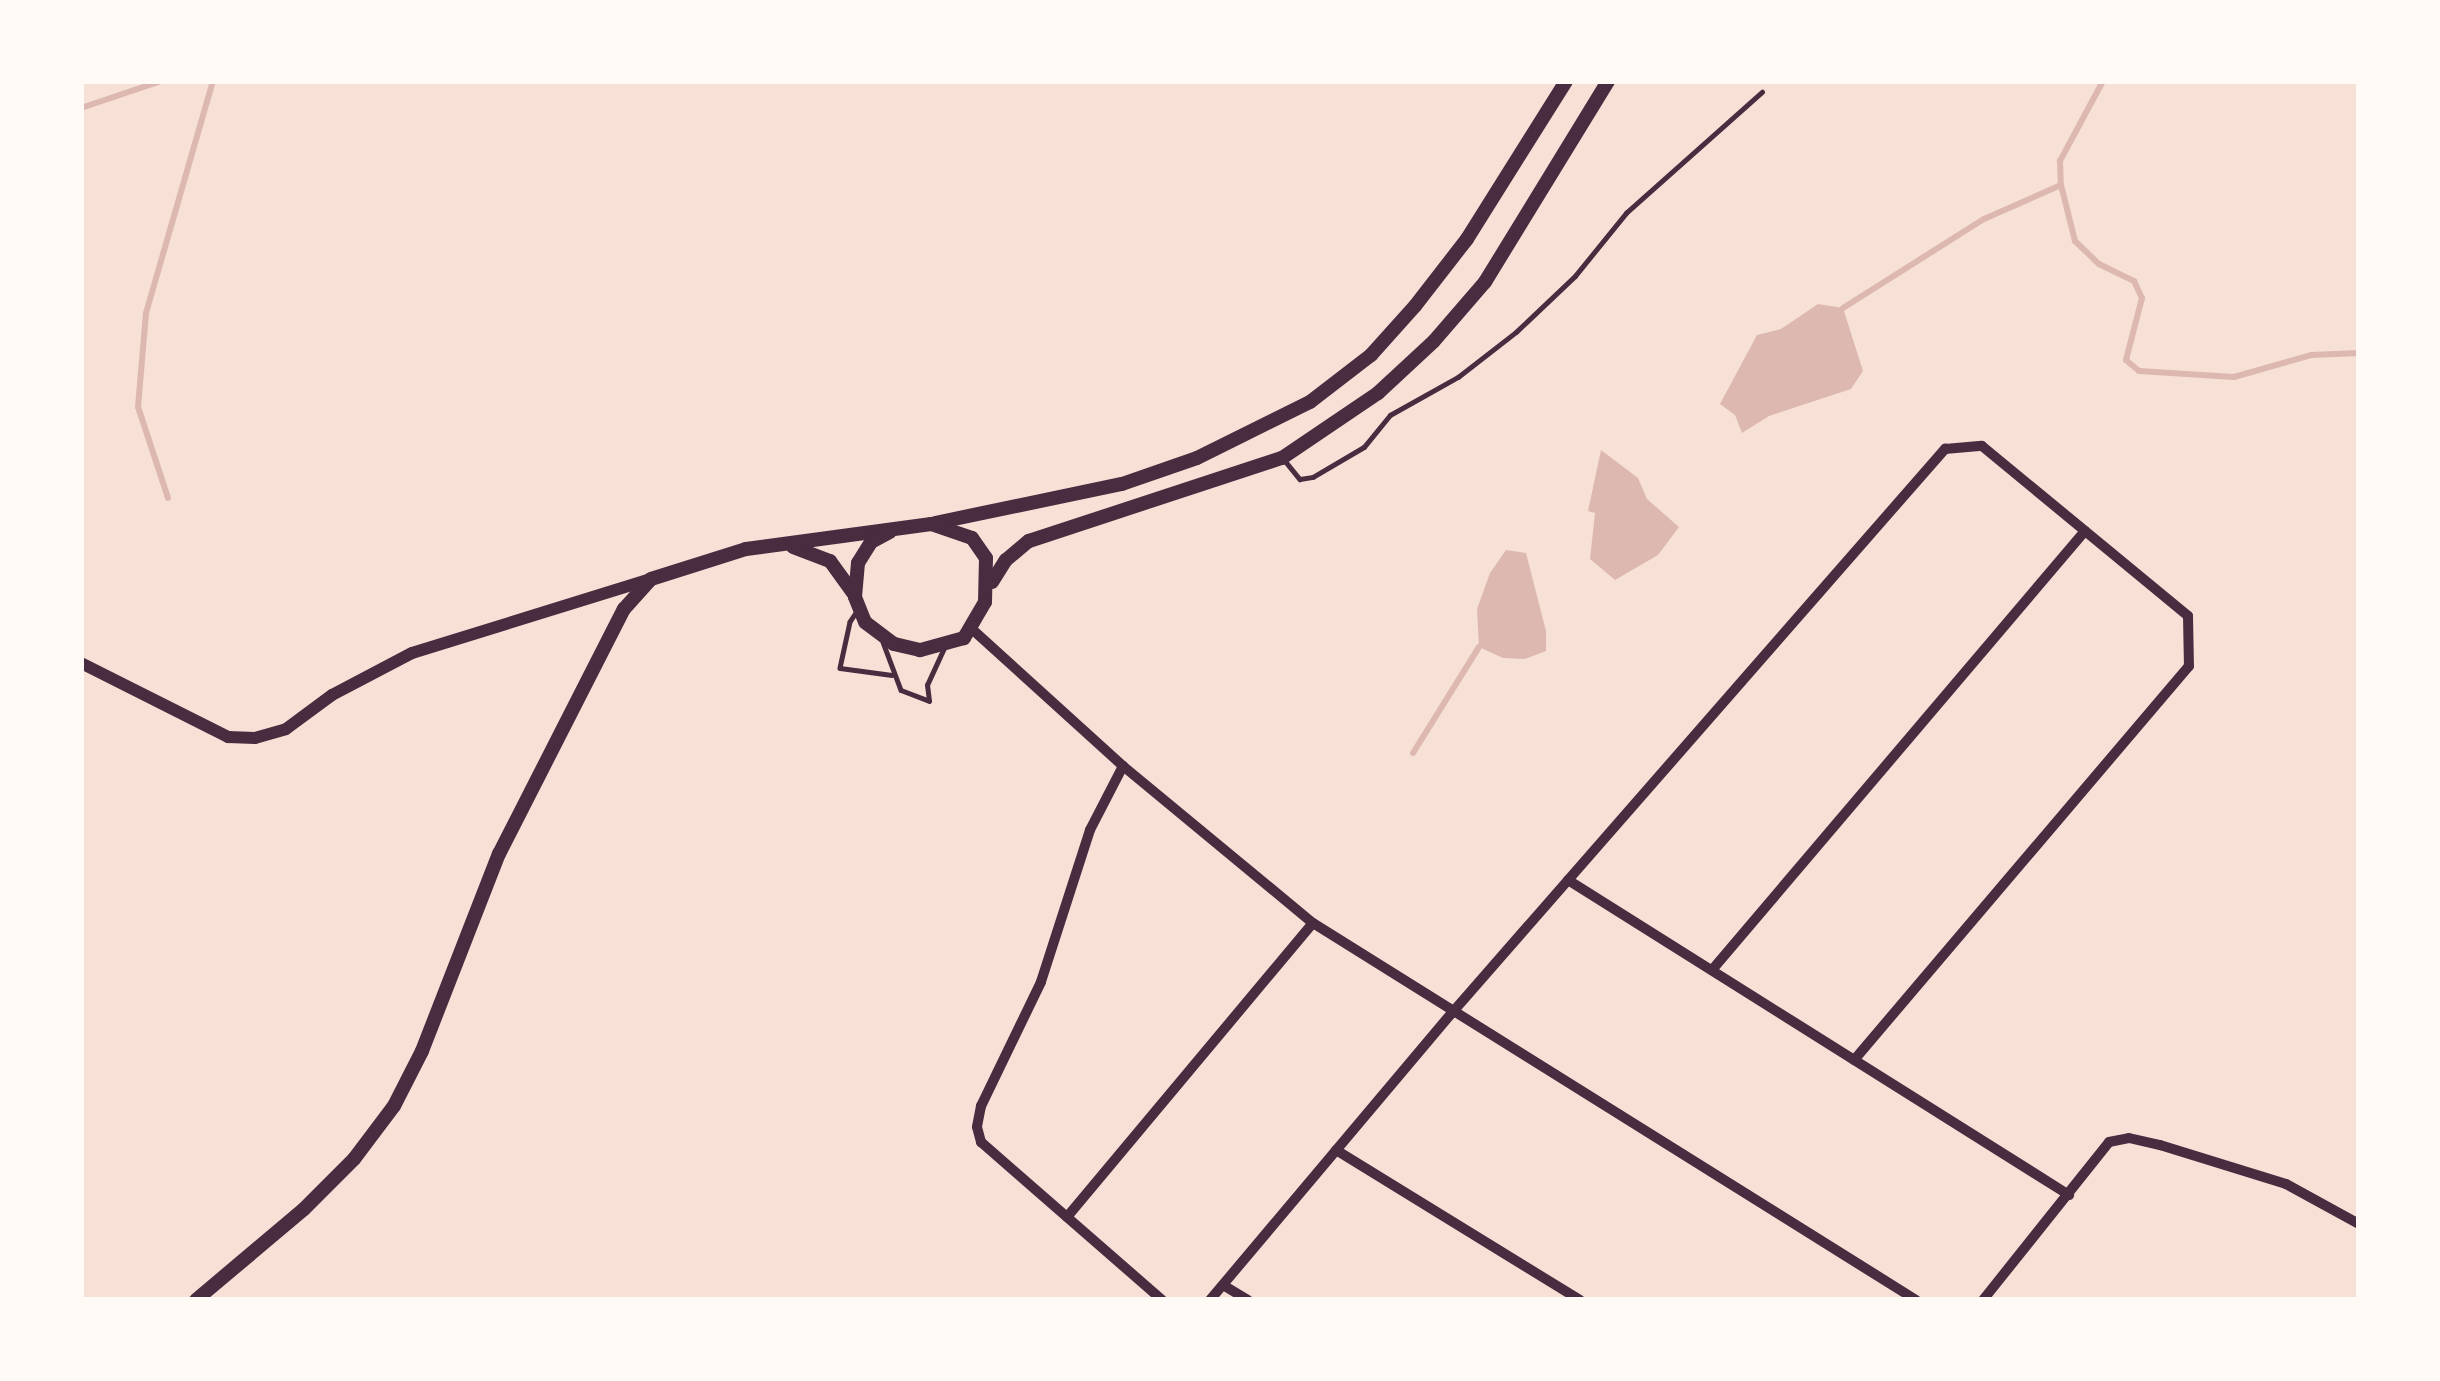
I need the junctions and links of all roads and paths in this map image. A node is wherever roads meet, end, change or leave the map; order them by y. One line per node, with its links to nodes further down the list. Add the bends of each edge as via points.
1 (1566, 81): 5 (main road, via 1428,289 1371,355 1310,402 1197,458 1122,484)
2 (1608, 81): 4 (main road, via 1507,250 1460,312 1378,394)
3 (1762, 92): 4 (lane, via 1626,213 1516,332 1458,377 1390,415 1364,447 1313,477 1300,478)
4 (1282, 458): 10 (main road, via 1042,535 1006,560)
5 (931, 524): 7 (main road); 10 (main road, via 972,538 986,558)
6 (2086, 531): 18 (street, via 1982,446 1945,449); 20 (street); 22 (street, via 2188,616 2189,666)
7 (890, 532): 8 (main road); 11 (main road, via 861,555)
8 (783, 544): 9 (main road); 11 (main road, via 824,556)
9 (651, 579): 15 (street, via 412,653 286,729 255,738 228,737); 28 (main road, via 624,609 499,854 394,1106 304,1209)
10 (989, 587): 12 (main road)
11 (857, 603): 13 (main road); 16 (lane, via 840,668)
12 (973, 630): 14 (main road); 17 (street)
13 (881, 637): 14 (main road, via 920,650); 16 (lane)
14 (945, 645): 16 (lane, via 927,685 929,701 901,690)
15 (81, 663)
16 (892, 675)
17 (1123, 766): 19 (street); 25 (street, via 1090,830 1041,982 977,1119 981,1142)
18 (1568, 880): 20 (street); 21 (street)
19 (1313, 923): 21 (street); 25 (street)
20 (1712, 970): 22 (street)
21 (1451, 1014): 23 (street); 33 (street)
22 (1854, 1060): 24 (street)
23 (1336, 1150): 27 (street); 32 (street)
24 (2069, 1195): 26 (street, via 2109,1142 2129,1138 2286,1184); 34 (street)
25 (1067, 1217): 29 (street)
26 (2359, 1224)
27 (1223, 1285): 30 (street); 31 (street)
28 (196, 1300)
29 (1162, 1300)
30 (1210, 1300)
31 (1248, 1300)
32 (1580, 1300)
33 (1916, 1300)
34 (1983, 1300)

